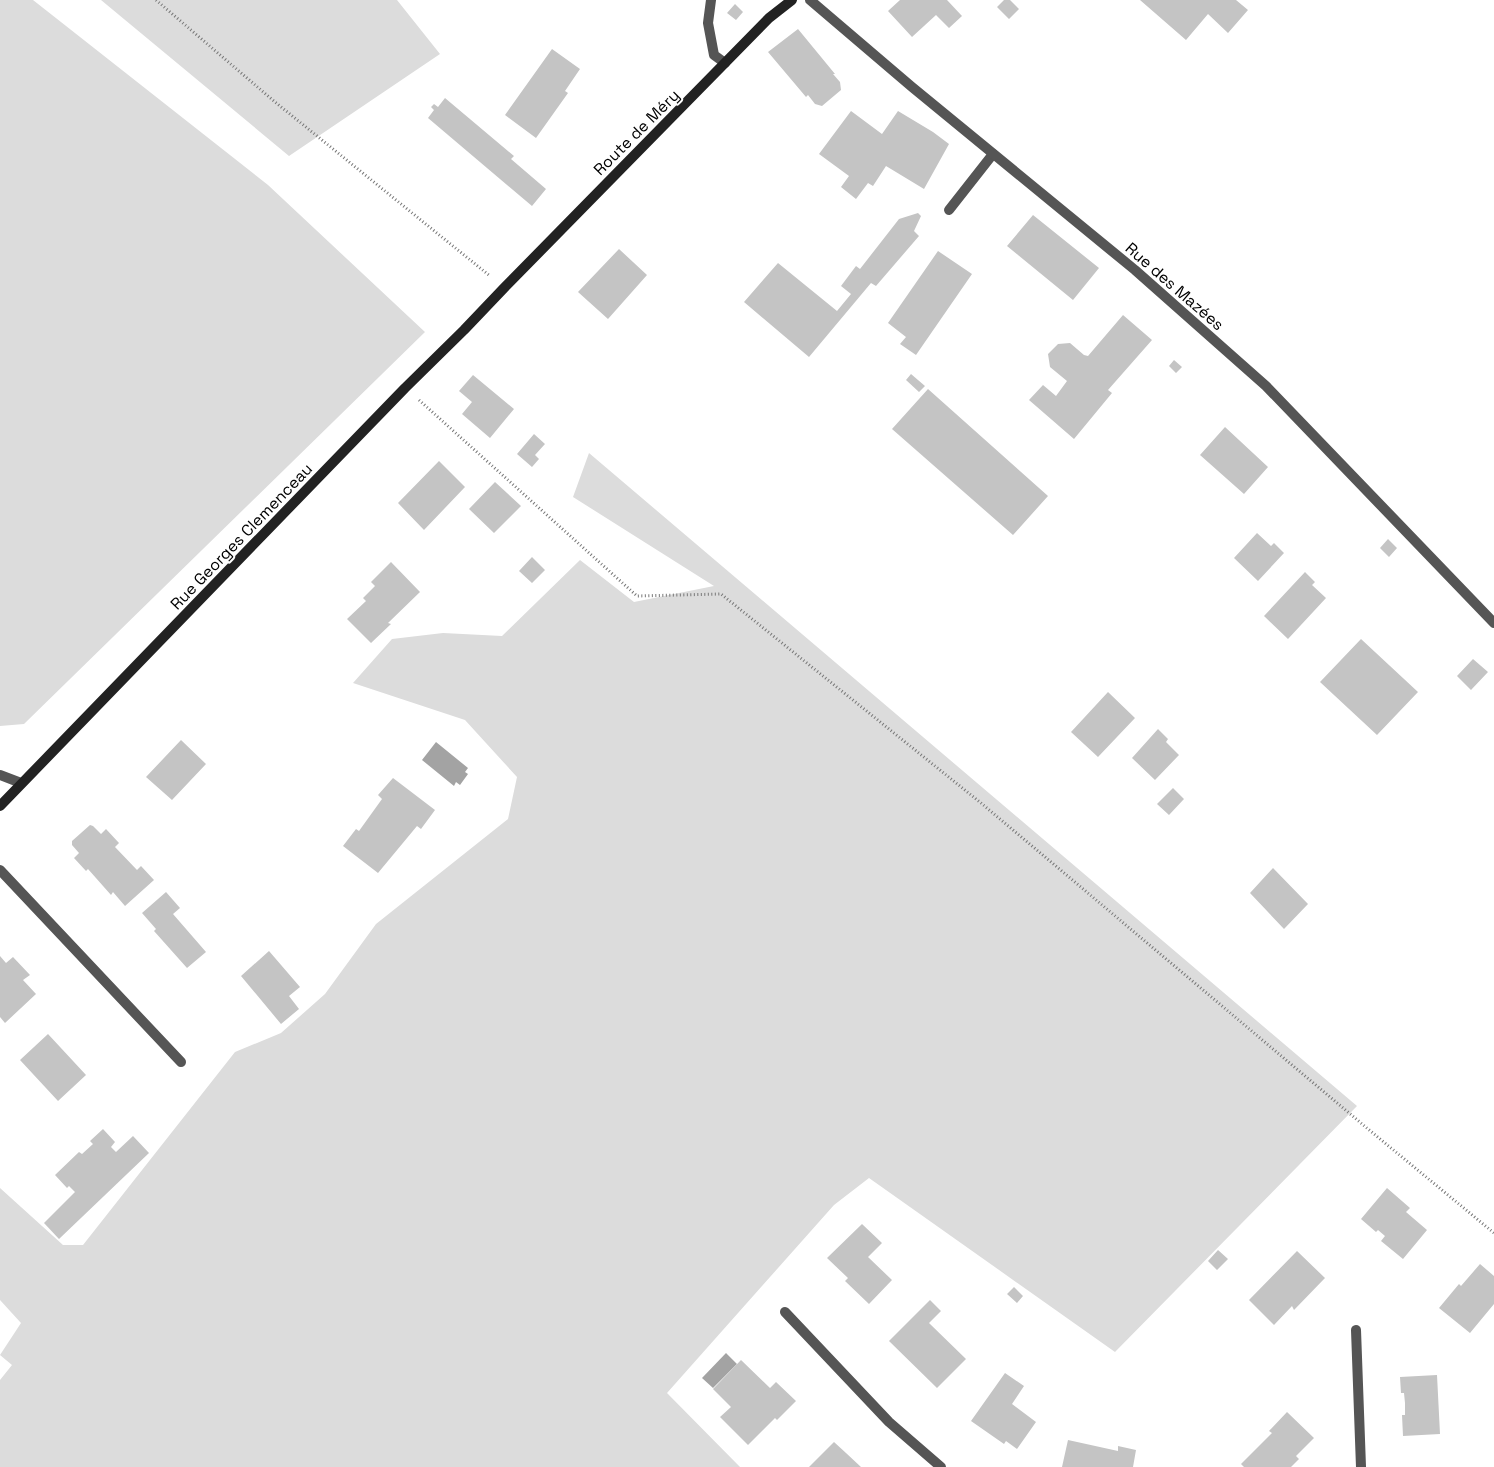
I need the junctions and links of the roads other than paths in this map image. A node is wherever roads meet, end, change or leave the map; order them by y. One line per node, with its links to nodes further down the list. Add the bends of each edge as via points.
1 (711, 0): 4 (street, via 708,23 714,55)
2 (792, 0): 4 (main road, Route de Méry)
3 (810, 0): 5 (street, Rue des Mazées)
4 (725, 63): 7 (main road, Route de Méry)
5 (994, 154): 6 (street); 8 (street, Rue des Mazées, via 1135,270 1266,386)
6 (949, 210)
7 (504, 288): 10 (main road, Rue Georges Clemenceau)
8 (1494, 623)
9 (0, 775): 10 (street)
10 (21, 783): 11 (main road, Rue Georges Clemenceau)
11 (0, 806)
12 (0, 870): 13 (street)
13 (180, 1062)
14 (785, 1312): 16 (street, via 889,1422)
15 (1356, 1330): 17 (street)
16 (941, 1467)
17 (1361, 1467)

